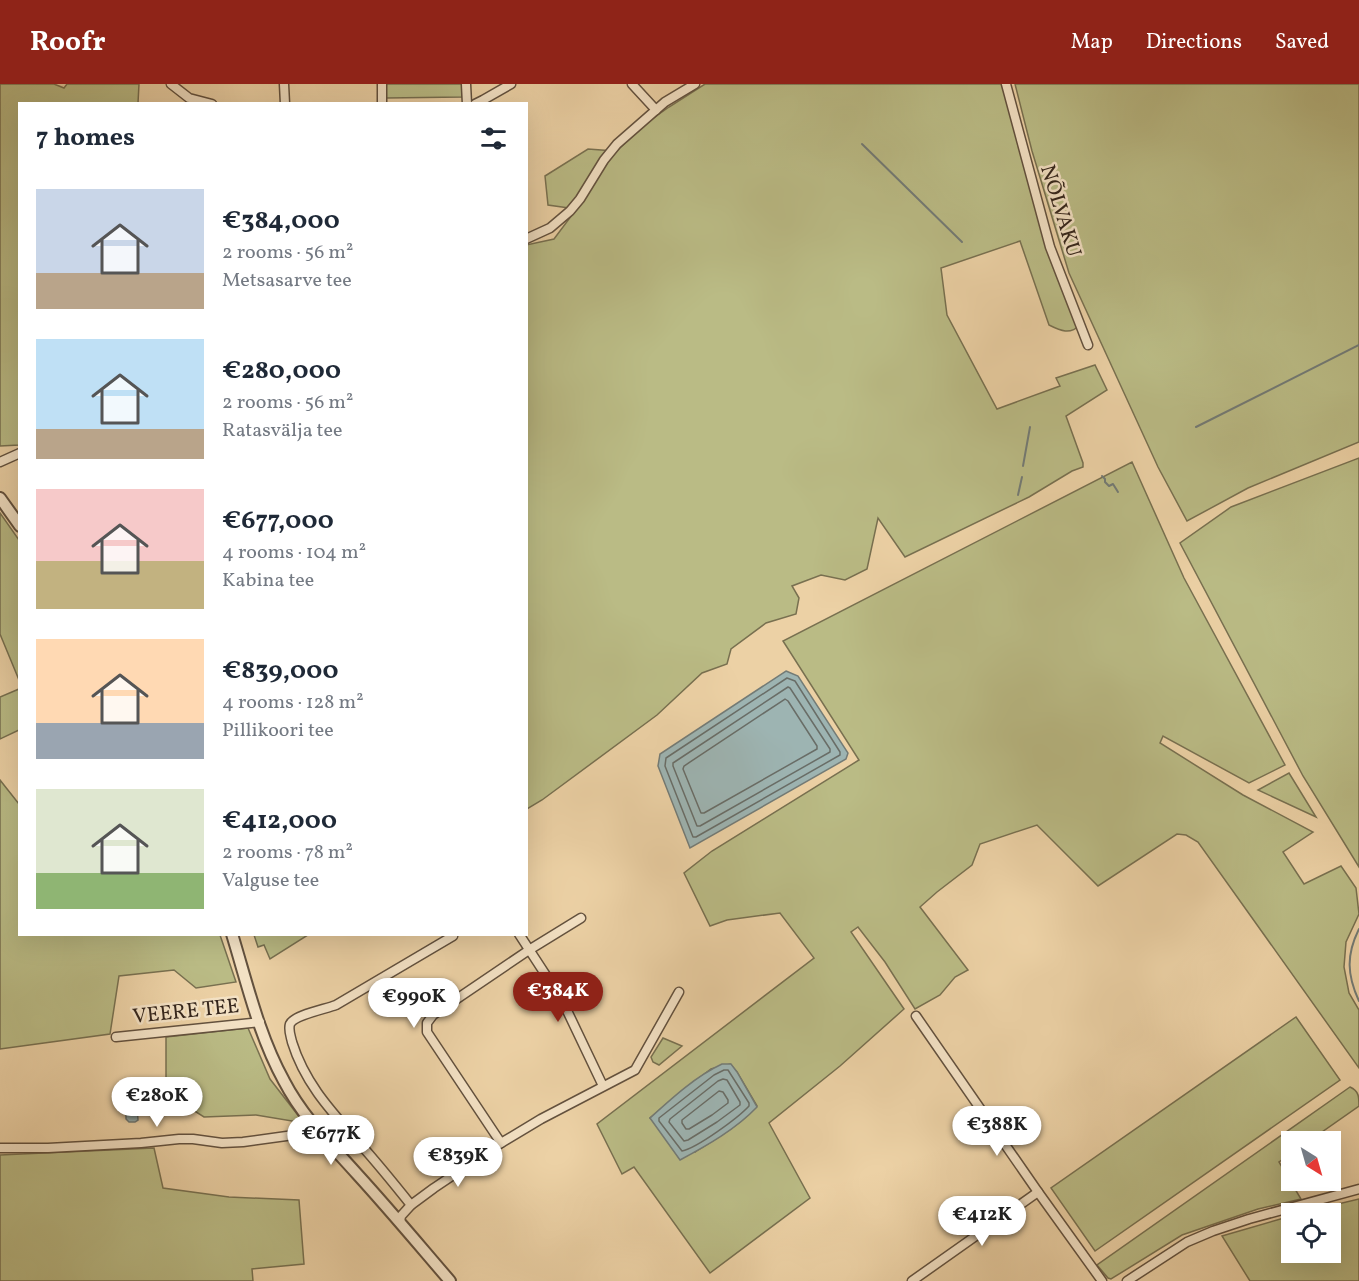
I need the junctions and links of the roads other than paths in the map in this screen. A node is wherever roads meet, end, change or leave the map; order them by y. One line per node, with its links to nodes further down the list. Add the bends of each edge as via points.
1 (171, 84): 9 (street, via 189,99)
2 (284, 84): 10 (street)
3 (382, 84): 11 (street)
4 (466, 84): 12 (street)
5 (511, 84): 13 (street)
6 (632, 84): 14 (street)
7 (695, 84): 14 (street)
8 (1006, 84): 16 (street, NÕLVAKU, via 1050,247)
9 (203, 102)
10 (285, 102)
11 (382, 102)
12 (467, 102)
13 (479, 102)
14 (656, 110): 15 (street, via 617,144 570,212 550,228)
15 (528, 238)
16 (1088, 345)
17 (18, 454): 18 (street)
18 (0, 462)
19 (0, 498): 20 (street)
20 (18, 523)
21 (580, 918): 25 (street)
22 (233, 936): 28 (street)
23 (453, 936): 36 (street, via 336,1005 293,1019 289,1028 296,1056 312,1086)
24 (520, 936): 25 (street)
25 (529, 950): 30 (street, via 562,1000); 32 (street, via 432,1015 427,1023 427,1032)
26 (679, 992): 30 (street, via 635,1070)
27 (916, 1016): 35 (street)
28 (260, 1022): 29 (street, VEERE TEE); 31 (street, via 284,1082)
29 (116, 1037)
30 (603, 1086): 32 (street)
31 (317, 1129): 33 (street, via 243,1142 179,1139); 37 (street)
32 (501, 1143): 36 (street)
33 (0, 1148)
34 (1359, 1189): 41 (street, via 1213,1231 1187,1242)
35 (1038, 1192): 39 (street); 40 (street)
36 (411, 1205): 37 (street)
37 (400, 1222): 38 (street)
38 (450, 1281)
39 (912, 1281)
40 (1102, 1281)
41 (1127, 1281)

